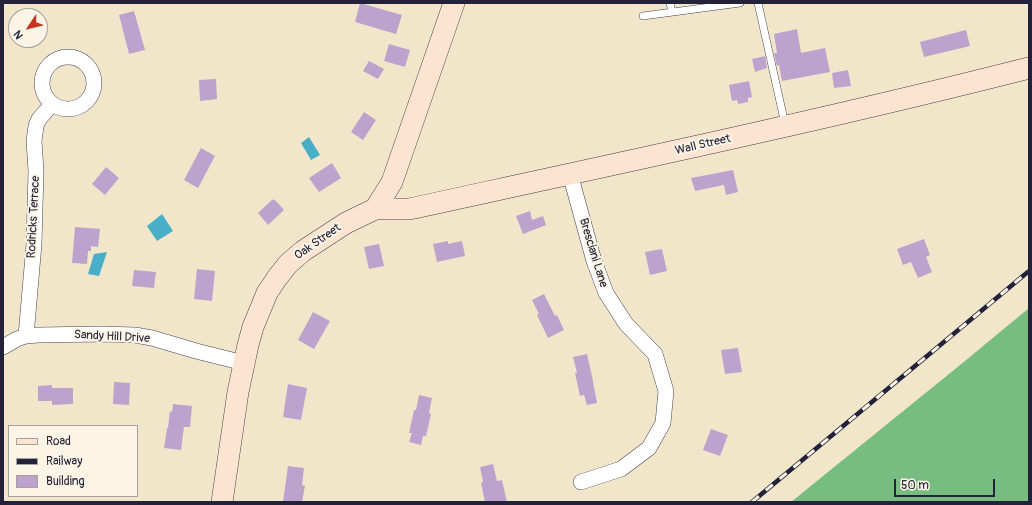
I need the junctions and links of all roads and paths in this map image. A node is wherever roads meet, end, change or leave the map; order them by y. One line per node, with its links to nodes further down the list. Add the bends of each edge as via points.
1 (454, 3): 12 (main road, via 392,182)
2 (670, 3): 6 (lane)
3 (740, 3): 5 (lane)
4 (758, 3): 10 (lane)
5 (723, 4): 6 (lane)
6 (672, 12): 7 (lane)
7 (643, 16)
8 (1029, 68): 10 (main road, Wall Street)
9 (52, 104): 13 (street, Rodricks Terrace, via 39,119 34,141 34,244)
10 (785, 126): 11 (main road, Wall Street)
11 (570, 174): 12 (main road, Wall Street, via 409,209); 16 (street, Bresciani Lane, via 594,261 606,293 626,324 654,354 666,391 663,423 649,448 621,469)
12 (375, 209): 15 (main road, Oak Street, via 346,223 302,251 288,264 277,278 260,310)
13 (26, 336): 14 (street, Sandy Hill Drive); 15 (street, Sandy Hill Drive, via 47,334 152,338)
14 (3, 347)
15 (244, 363): 17 (main road, Oak Street)
16 (581, 482)
17 (222, 502)

